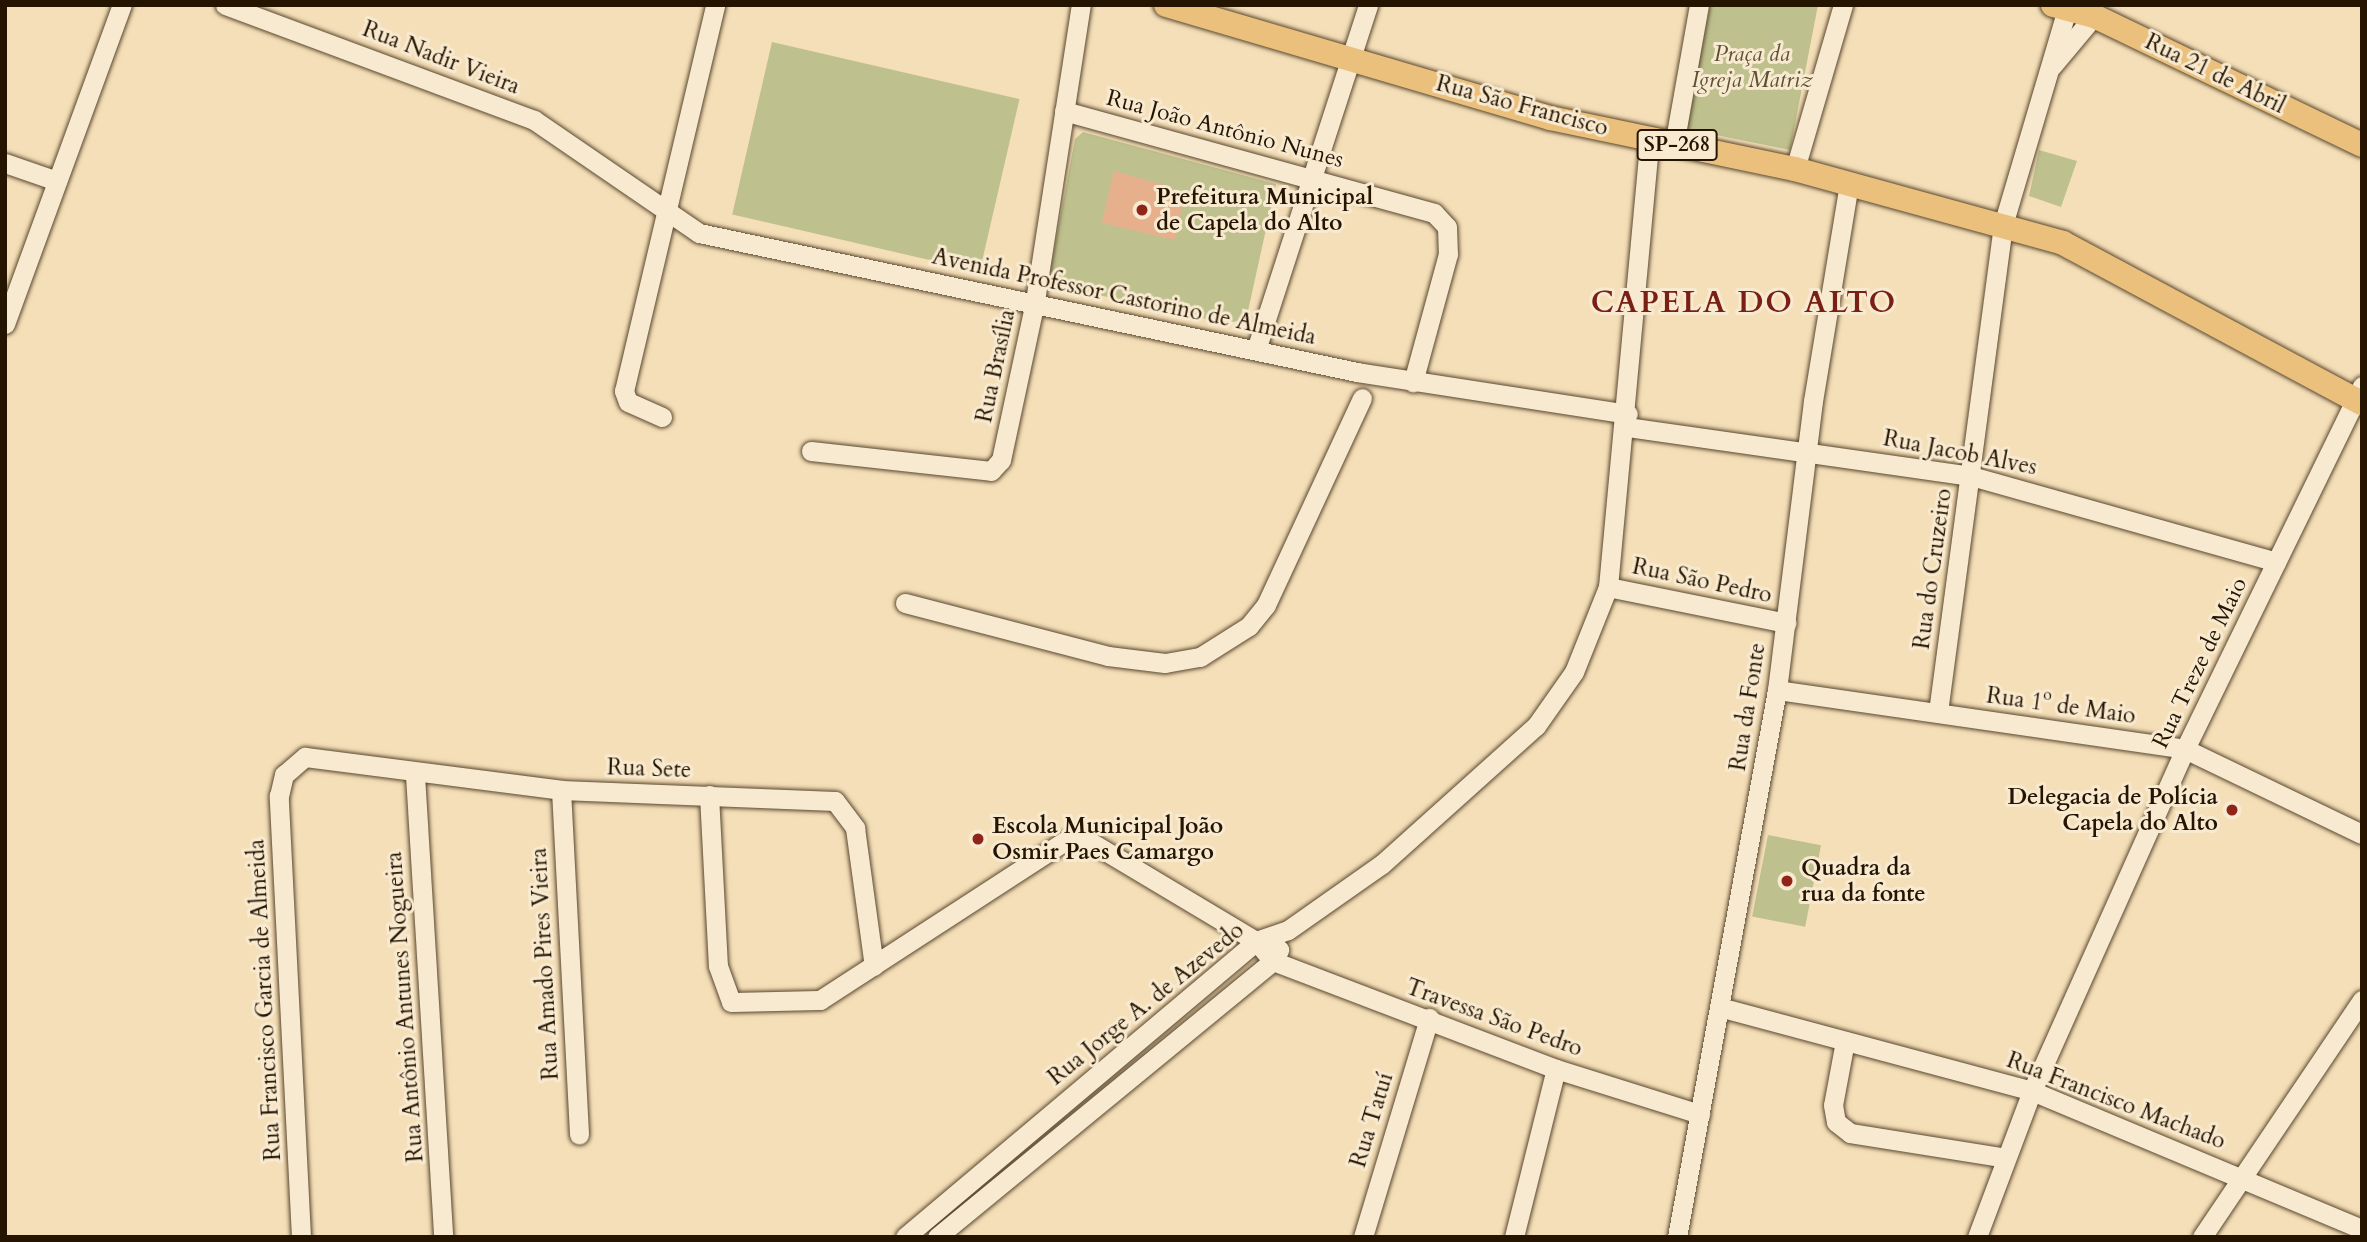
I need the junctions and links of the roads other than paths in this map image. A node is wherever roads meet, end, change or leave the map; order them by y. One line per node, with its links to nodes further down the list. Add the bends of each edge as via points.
1 (122, 5): 20 (street)
2 (226, 5): 22 (street, Rua Nadir Vieira, via 534,120 567,137)
3 (715, 5): 23 (street)
4 (1081, 5): 13 (street, Rua Brasília)
5 (1166, 5): 11 (main road, Rua São Francisco / SP-268)
6 (1368, 5): 11 (street)
7 (1699, 5): 15 (street)
8 (1843, 5): 18 (street)
9 (2063, 6): 10 (main road, Rua 21 de Abril); 12 (street, Rua do Cruzeiro)
10 (2094, 16): 12 (street); 16 (main road, Rua 21 de Abril)
11 (1353, 58): 14 (main road, Rua São Francisco / SP-268, via 1550,118); 19 (street)
12 (2046, 73): 24 (street, Rua do Cruzeiro)
13 (1065, 111): 19 (street, Rua João Antônio Nunes); 25 (street, Rua Brasília)
14 (1650, 138): 15 (main road, Rua São Francisco / SP-268); 32 (street)
15 (1674, 145): 18 (main road, Rua São Francisco / SP-268)
16 (2362, 145)
17 (5, 163): 20 (street)
18 (1795, 169): 21 (main road, Rua São Francisco / SP-268)
19 (1313, 177): 27 (street); 28 (street, Rua João Antônio Nunes, via 1433,213 1447,227 1448,254)
20 (57, 181): 26 (street)
21 (1849, 183): 24 (main road, Rua São Francisco / SP-268); 34 (street, Rua da Fonte)
22 (624, 186): 23 (street, Avenida Professor Castorino de Almeida)
23 (663, 213): 25 (street, Avenida Professor Castorino de Almeida, via 699,233); 31 (street, via 625,391 628,402)
24 (2003, 225): 29 (main road, SP-268, via 2063,243); 35 (street, Rua do Cruzeiro)
25 (1035, 301): 27 (street, Avenida Professor Castorino de Almeida); 33 (street, Rua Brasília, via 1001,460 991,471)
26 (5, 324)
27 (1256, 350): 28 (street, Avenida Professor Castorino de Almeida)
28 (1413, 382): 32 (street, Avenida Professor Castorino de Almeida)
29 (2360, 396): 36 (street, Rua Treze de Maio)
30 (1362, 398): 38 (street, via 1266,605 1250,626 1200,657 1165,663 1108,656)
31 (663, 417)
32 (1628, 421): 34 (street, Rua Jacob Alves); 37 (street)
33 (811, 451)
34 (1807, 452): 35 (street, Rua Jacob Alves); 39 (street, Rua da Fonte)
35 (1971, 476): 36 (street, Rua Jacob Alves); 41 (street, Rua do Cruzeiro)
36 (2276, 562): 42 (street, Rua Treze de Maio)
37 (1608, 587): 39 (street, Rua São Pedro); 48 (street, via 1574,672 1536,726 1382,864)
38 (905, 603)
39 (1786, 623): 40 (street, Rua da Fonte)
40 (1777, 691): 41 (street, Rua 1º de Maio); 53 (street, Rua da Fonte)
41 (1938, 712): 42 (street, Rua 1º de Maio)
42 (2185, 749): 47 (street, Rua 1º de Maio); 57 (street, Rua Treze de Maio)
43 (292, 764): 44 (street, Rua Sete, via 322,757); 63 (street, Rua Francisco Garcia de Almeida, via 279,796)
44 (415, 775): 45 (street, Rua Sete); 64 (street, Rua Antônio Antunes Nogueira)
45 (561, 790): 46 (street, Rua Sete); 59 (street, Rua Amado Pires Vieira)
46 (709, 795): 51 (street, Rua Sete, via 816,798 835,801 846,811 855,828); 51 (street, via 718,966 732,1002 820,1000)
47 (2362, 834)
48 (1288, 930): 49 (street, Rua Jorge A. de Azevedo); 50 (street, Rua Jorge A. de Azevedo)
49 (1256, 941): 50 (street); 51 (street, via 1087,840 1065,841); 65 (street, Rua Jorge A. de Azevedo)
50 (1273, 961): 54 (street, Travessa São Pedro); 66 (street, Rua Jorge A. de Azevedo)
51 (874, 966)
52 (2362, 1000): 61 (street)
53 (1723, 1008): 55 (street, Rua Francisco Machado); 58 (street, Rua da Fonte)
54 (1429, 1018): 56 (street, Travessa São Pedro); 67 (street, Rua Tatuí)
55 (1845, 1041): 57 (street, Rua Francisco Machado); 60 (street, via 1833,1105 1836,1122 1850,1133)
56 (1556, 1069): 58 (street, Travessa São Pedro); 68 (street)
57 (2032, 1091): 60 (street, Rua Treze de Maio); 61 (street, Rua Francisco Machado)
58 (1700, 1114): 69 (street, Rua da Fonte)
59 (579, 1135)
60 (2006, 1158): 70 (street, Rua Treze de Maio)
61 (2243, 1177): 62 (street, Rua Francisco Machado); 71 (street)
62 (2362, 1229)
63 (301, 1237)
64 (443, 1237)
65 (905, 1237)
66 (937, 1237)
67 (1363, 1237)
68 (1514, 1237)
69 (1676, 1237)
70 (1977, 1237)
71 (2202, 1237)

